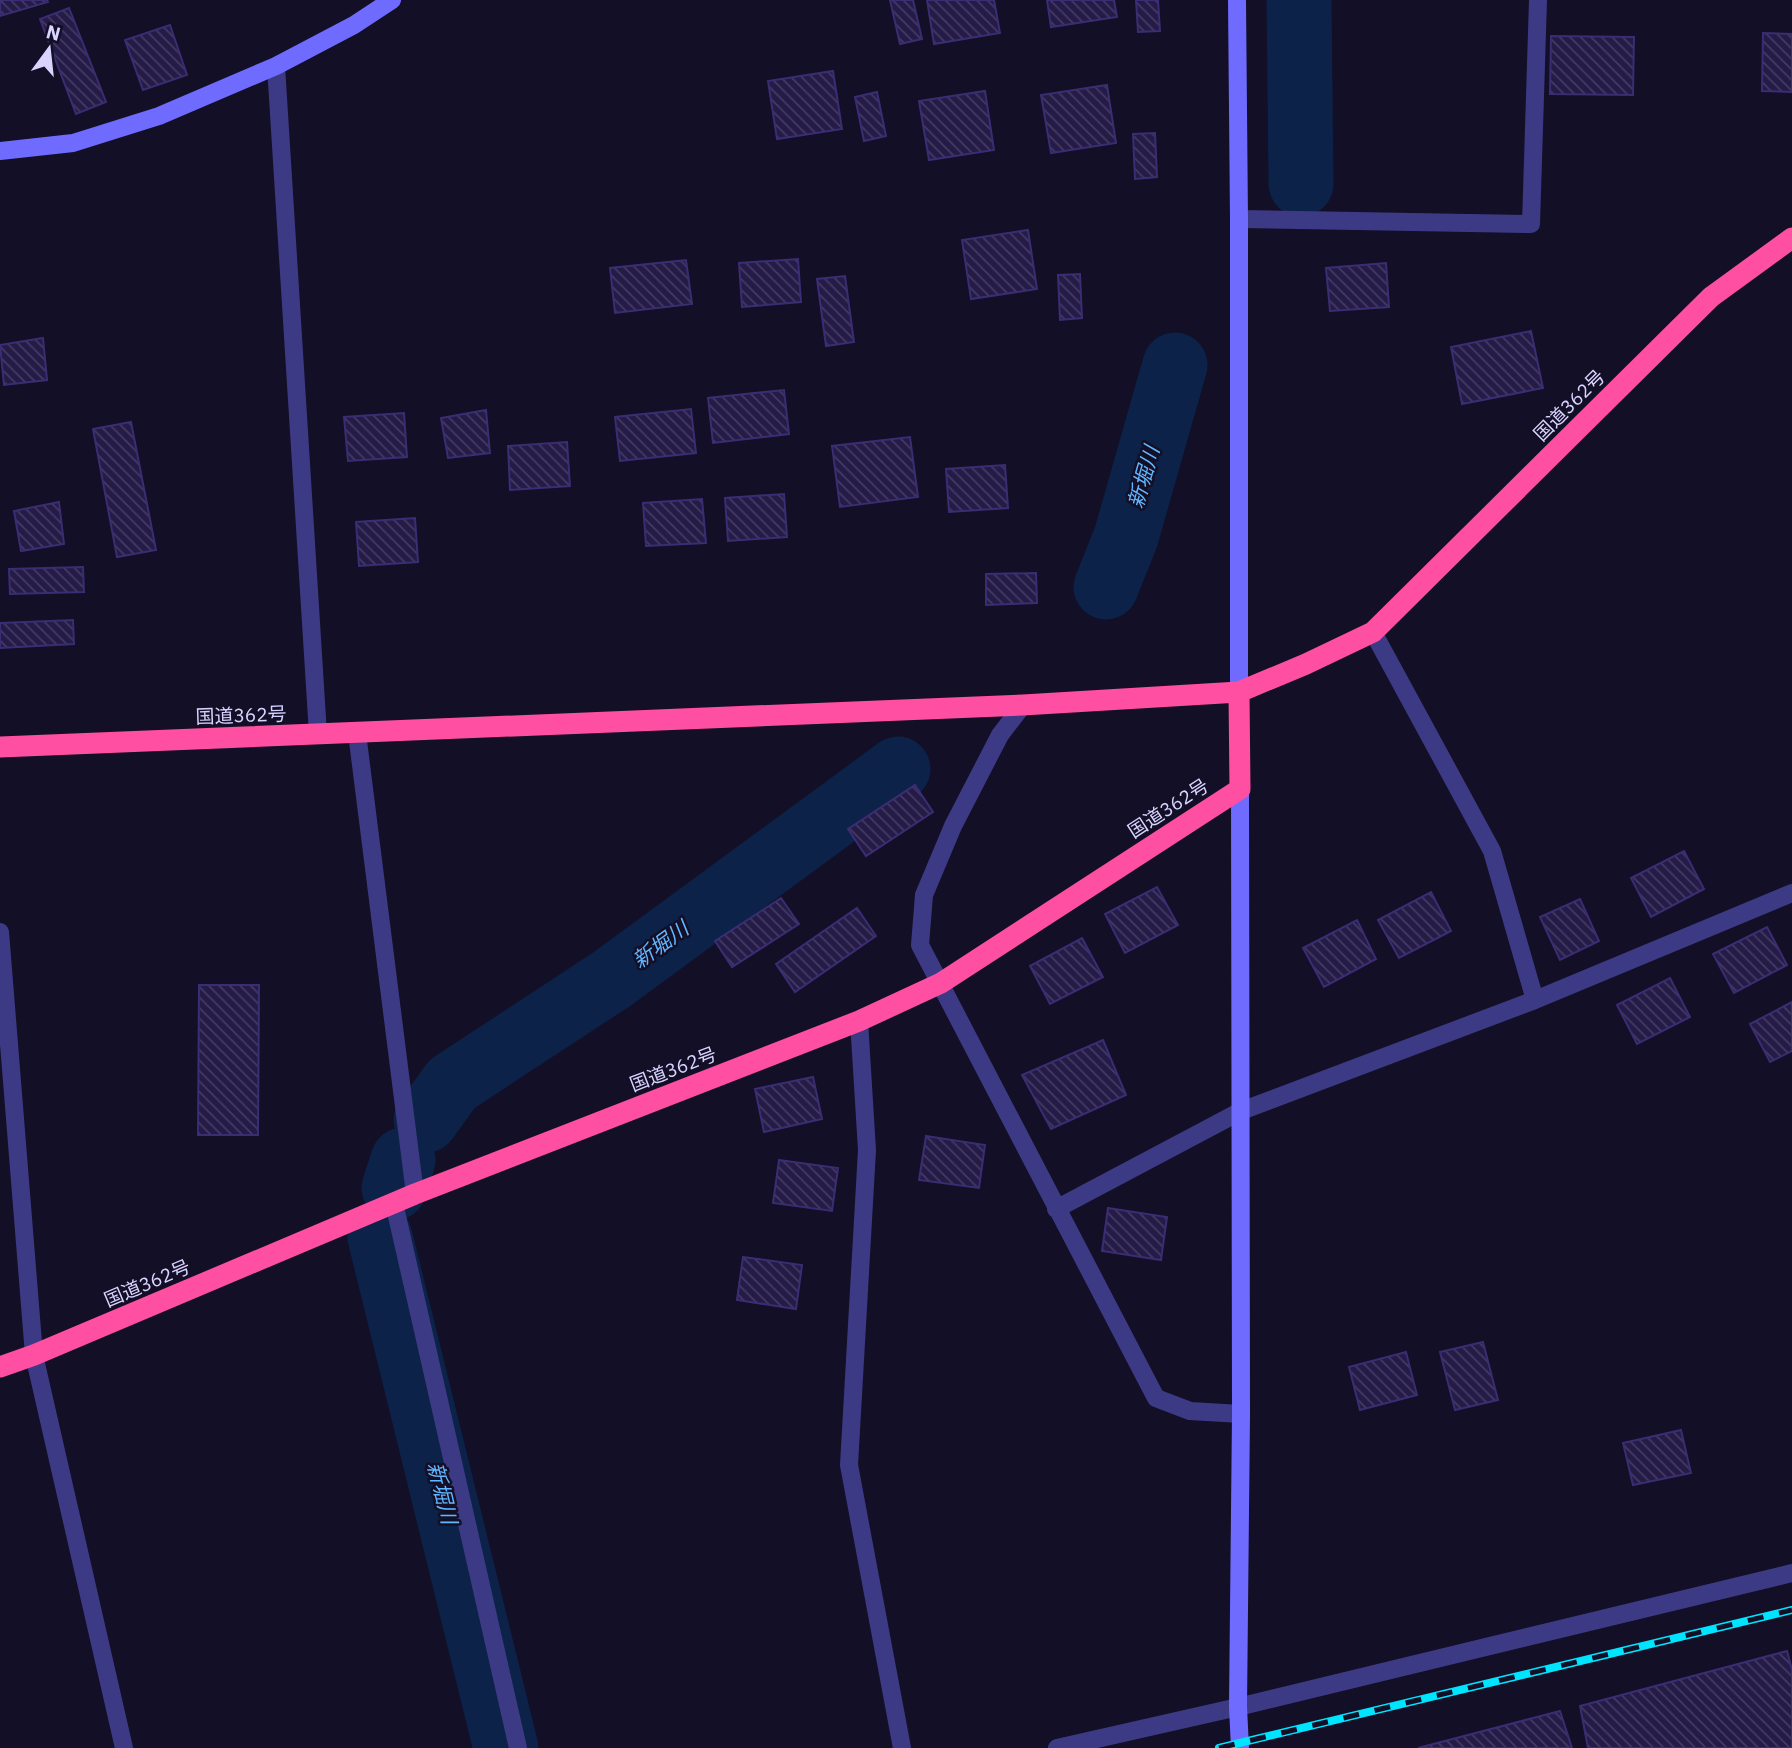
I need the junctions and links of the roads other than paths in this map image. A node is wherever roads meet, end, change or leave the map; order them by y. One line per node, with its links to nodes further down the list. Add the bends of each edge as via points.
1 (392, 0): 4 (street)
2 (1237, 0): 6 (street)
3 (1538, 0): 6 (street, via 1531,224)
4 (276, 66): 5 (street, via 159,116 73,143); 12 (street)
5 (0, 150)
6 (1239, 219): 9 (street)
7 (1792, 238): 8 (highway, 国道362号, via 1711,297)
8 (1373, 632): 9 (highway, 国道362号); 18 (street, via 1492,851)
9 (1239, 692): 10 (highway, 国道362号); 14 (highway, 国道362号)
10 (1023, 705): 11 (highway, 国道362号); 17 (street, via 980,772 924,895 920,945)
11 (357, 733): 12 (highway, 国道362号); 21 (street)
12 (318, 734): 13 (highway, 国道362号)
13 (0, 747)
14 (1240, 789): 17 (highway, 国道362号); 20 (street)
15 (1792, 893): 18 (street)
16 (0, 932): 24 (street)
17 (941, 983): 19 (highway, 国道362号); 23 (street)
18 (1535, 1000): 20 (street)
19 (859, 1021): 21 (highway, 国道362号); 31 (street, via 867,1150 849,1465)
20 (1241, 1111): 23 (street); 26 (street)
21 (415, 1194): 22 (highway, 国道362号)
22 (394, 1203): 24 (highway, 国道362号); 30 (street)
23 (1056, 1209): 26 (street, via 1156,1398 1190,1411)
24 (34, 1355): 25 (highway, 国道362号); 29 (street)
25 (0, 1367)
26 (1241, 1414): 28 (street)
27 (1792, 1573): 28 (street)
28 (1238, 1707): 32 (street); 33 (street)
29 (124, 1748)
30 (518, 1748)
31 (902, 1748)
32 (1057, 1748)
33 (1240, 1748)

